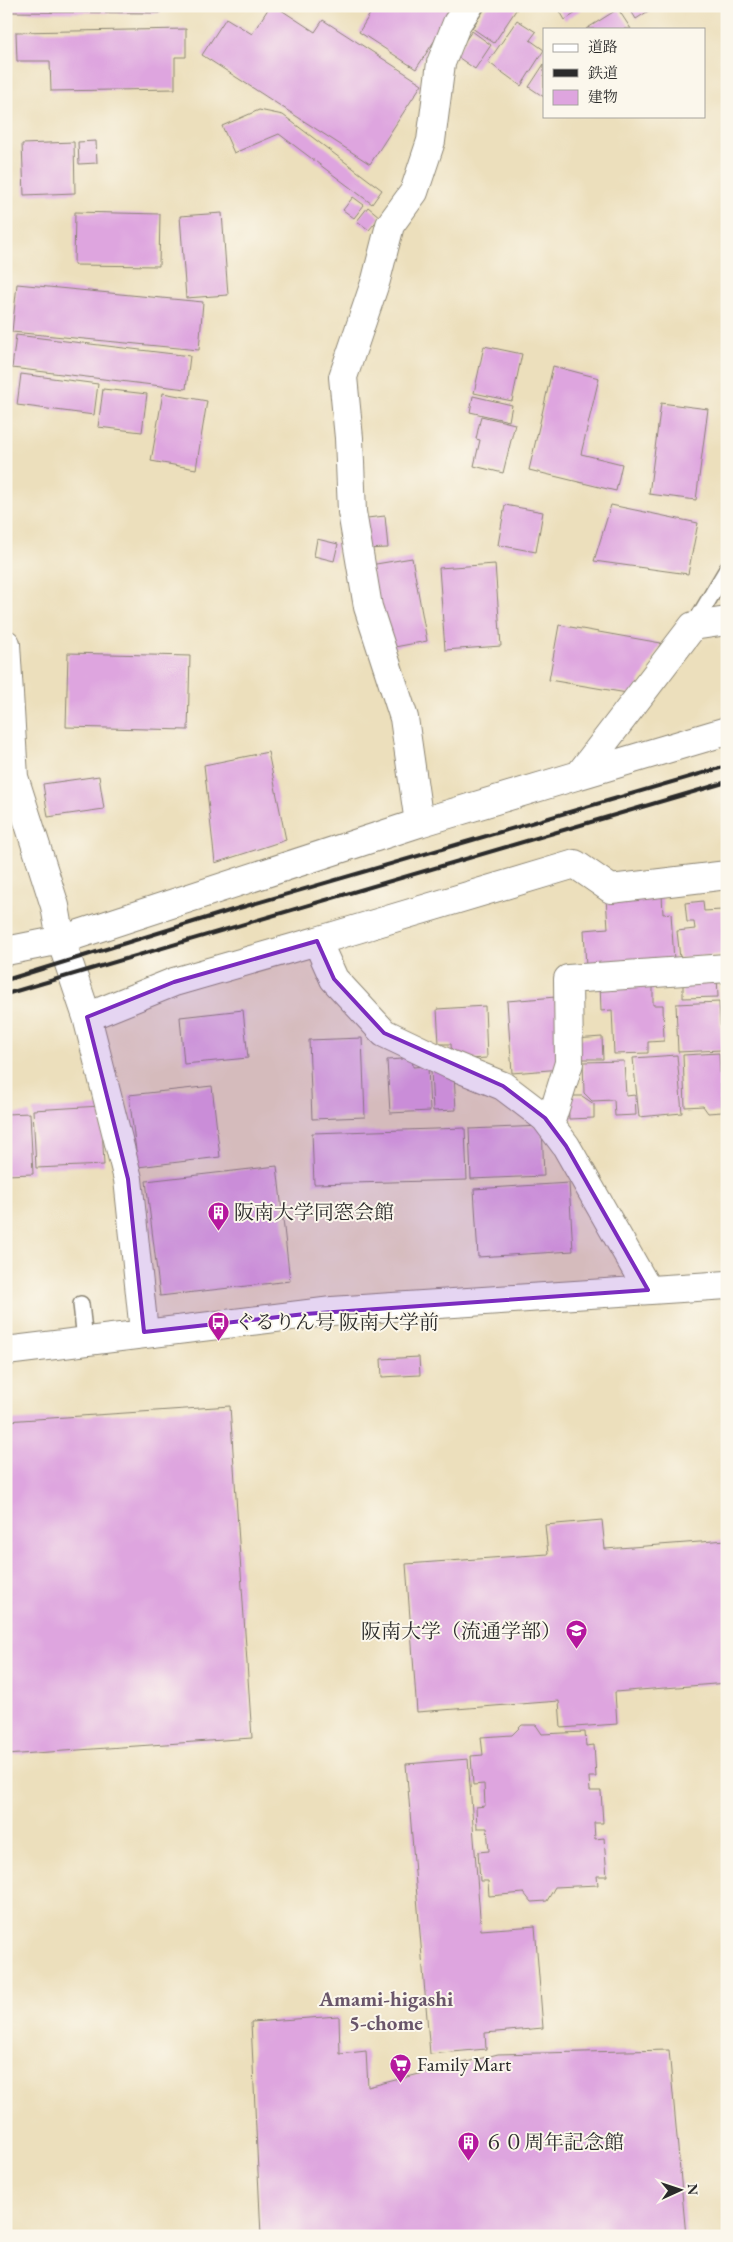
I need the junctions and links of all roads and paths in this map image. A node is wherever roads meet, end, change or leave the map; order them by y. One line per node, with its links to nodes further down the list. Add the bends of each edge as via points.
1 (465, 8): 8 (street, via 441,63 431,142 414,192 390,225 376,280 343,377 355,531 368,606 404,718)
2 (727, 569): 4 (lane)
3 (727, 621): 4 (street)
4 (693, 626): 7 (street)
5 (6, 652): 10 (street, via 14,777 55,906)
6 (727, 731): 7 (street)
7 (579, 775): 8 (street)
8 (419, 823): 10 (street)
9 (727, 874): 11 (street, via 611,889 575,864)
10 (61, 940): 12 (street); 14 (street)
11 (318, 941): 14 (street, via 174,982); 15 (street, via 334,979 384,1033 503,1086)
12 (6, 951)
13 (727, 968): 15 (street, via 568,979 569,1063)
14 (87, 1017): 19 (street, via 128,1179)
15 (550, 1124): 17 (street, via 566,1146)
16 (727, 1285): 17 (street)
17 (648, 1290): 19 (street, via 332,1311)
18 (81, 1304): 20 (lane)
19 (144, 1332): 20 (street)
20 (86, 1340): 21 (street)
21 (6, 1351)

